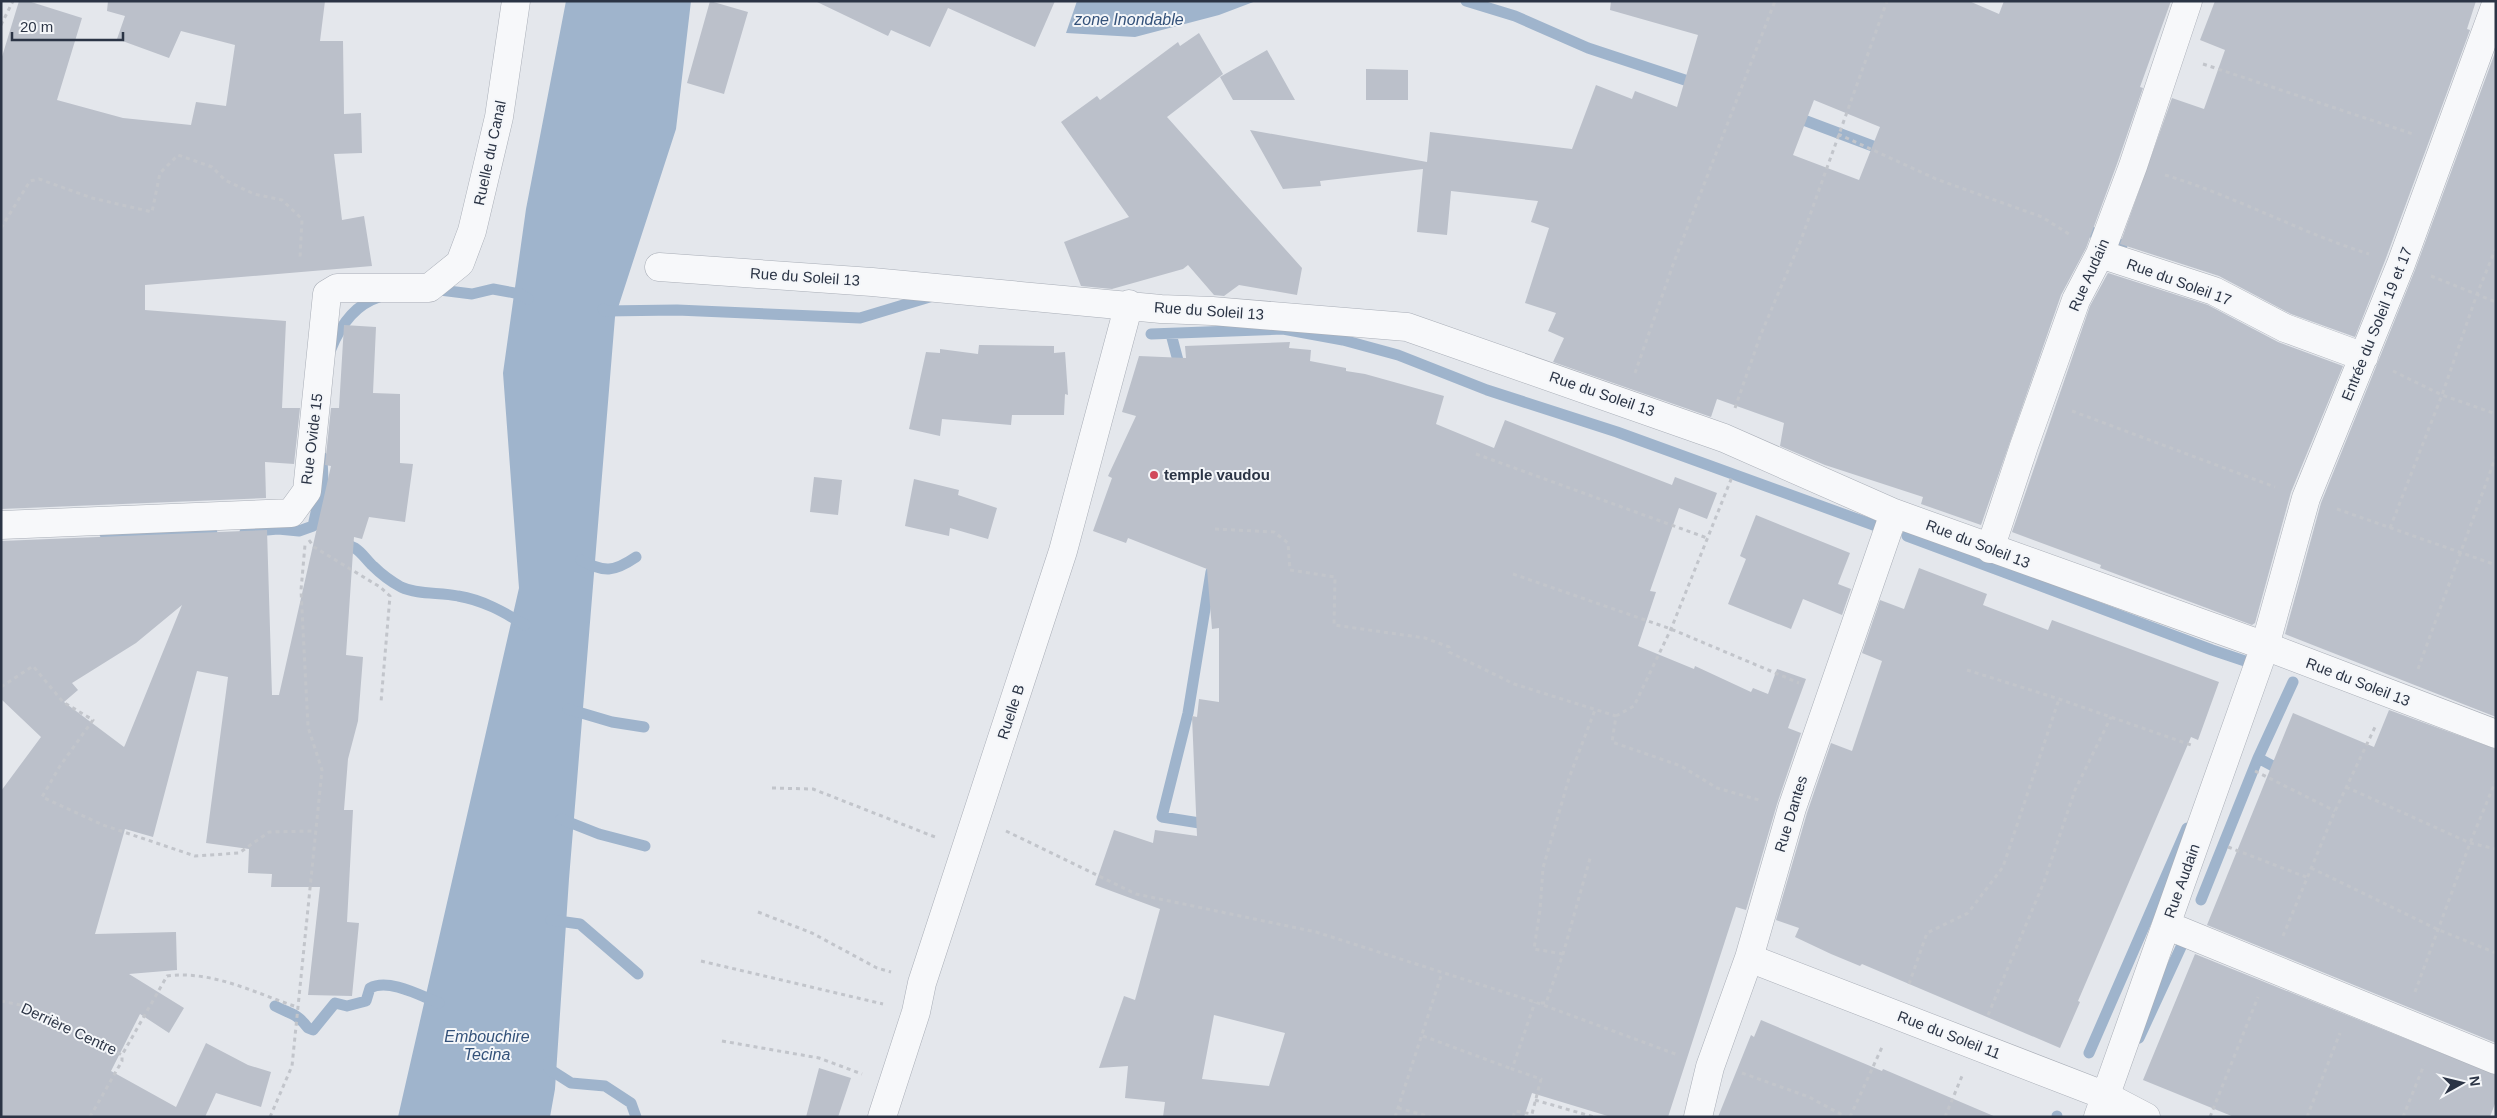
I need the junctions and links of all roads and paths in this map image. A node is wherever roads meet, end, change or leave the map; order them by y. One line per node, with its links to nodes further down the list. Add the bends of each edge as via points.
1 (13, 1): 7 (path)
2 (516, 1): 18 (street, Ruelle du Canal, via 499,117 472,231 460,263)
3 (1774, 1): 24 (path)
4 (1887, 1): 9 (path)
5 (2188, 1): 8 (street, Rue Audain)
6 (2496, 4): 10 (street, Entrée du Soleil 19 et 17)
7 (1, 25)
8 (2170, 53): 10 (path); 11 (street, Rue Audain)
9 (1838, 134): 14 (path, via 1936,179 2042,217); 27 (path, via 1801,240)
10 (2446, 145): 16 (street, Entrée du Soleil 19 et 17)
11 (2134, 166): 14 (street, Rue Audain); 16 (path, via 2197,185 2332,242)
12 (1, 228): 15 (path, via 30,181 39,179 92,198 152,212 160,173 178,155 212,167 225,180 254,194 282,200 302,219)
13 (2496, 248): 19 (path)
14 (2100, 254): 22 (street, Rue du Soleil 17, via 2214,291 2286,328); 25 (street, Rue Audain, via 2076,300)
15 (300, 258)
16 (2401, 264): 19 (path); 22 (street, Entrée du Soleil 19 et 17)
17 (659, 267): 21 (street, Rue du Soleil 13)
18 (430, 288): 31 (street, Rue Ovide 15, via 337,288 327,294 307,491)
19 (2477, 294): 20 (path); 23 (path)
20 (2496, 302)
21 (1130, 304): 24 (street, Rue du Soleil 13, via 1161,309 1212,310 1407,326); 63 (street, Ruelle B, via 1063,551)
22 (2364, 357): 23 (path); 30 (street, Entrée du Soleil 19 et 17)
23 (2442, 395): 26 (path); 34 (path)
24 (1624, 402): 27 (street, Rue du Soleil 13)
25 (2037, 410): 30 (path, via 2076,411); 38 (street, Rue Audain)
26 (2496, 414)
27 (1724, 438): 32 (street, Rue du Soleil 13); 36 (path, via 1735,471)
28 (1476, 454): 36 (path)
29 (2496, 456): 39 (path)
30 (2306, 498): 34 (path); 43 (street, Entrée du Soleil 19 et 17)
31 (291, 513): 33 (street); 49 (path, via 314,547 390,596)
32 (1894, 514): 38 (street, Rue du Soleil 13); 46 (street, Rue Dantes)
33 (1, 524)
34 (2390, 528): 39 (path)
35 (1215, 529): 50 (path, via 1274,532 1288,543 1290,570 1335,576 1334,625 1426,638 1449,647 1448,652 1514,684)
36 (1706, 538): 42 (path)
37 (305, 545): 60 (path, via 301,590 308,728 322,770)
38 (1990, 549): 43 (street, Rue du Soleil 13)
39 (2461, 553): 40 (path); 47 (path)
40 (2496, 565)
41 (1513, 574): 42 (path)
42 (1671, 629): 46 (path); 51 (path, via 1634,706)
43 (2265, 646): 47 (street, Rue du Soleil 13); 54 (street, Rue Audain)
44 (1967, 670): 48 (path)
45 (1, 687): 60 (path, via 33,666 63,702 93,720 42,797 57,805 103,825 195,856 239,853 269,832)
46 (1830, 696): 58 (street, Rue Dantes)
47 (2399, 698): 53 (street, Rue du Soleil 13); 56 (path)
48 (2059, 699): 52 (path); 66 (path)
49 (381, 702)
50 (1595, 710): 51 (path); 73 (path, via 1569,778 1542,868 1534,949)
51 (1616, 716): 58 (path, via 1612,742 1680,766 1717,788)
52 (2110, 717): 54 (path); 88 (path, via 2075,790 2044,882)
53 (2496, 734)
54 (2226, 756): 59 (path); 61 (street, Rue Audain)
55 (2496, 780): 62 (path)
56 (2346, 787): 59 (path); 62 (path)
57 (772, 788): 63 (path, via 812,789)
58 (1792, 808): 74 (street, Rue Dantes)
59 (2335, 811): 67 (path)
60 (315, 831): 82 (path)
61 (2198, 834): 68 (path); 70 (street, Rue Audain)
62 (2470, 843): 64 (path); 71 (path)
63 (966, 849): 77 (path, via 998,828 1136,894 1316,932); 78 (street, Ruelle B)
64 (2496, 849)
65 (1591, 856): 73 (path)
66 (2003, 867)
67 (2311, 868): 68 (path); 71 (path)
68 (2306, 877): 76 (path)
69 (758, 912): 78 (path, via 812,933 877,968)
70 (2166, 925): 76 (street); 95 (street, Rue Audain)
71 (2439, 930): 72 (path); 84 (path)
72 (2496, 953)
73 (1563, 954): 80 (path, via 1546,1003)
74 (1749, 958): 88 (street, Rue du Soleil 11); 91 (street, Rue Dantes)
75 (701, 961): 83 (path)
76 (2269, 968): 81 (street); 108 (path)
77 (1442, 973): 80 (path); 85 (path)
78 (922, 983): 83 (street, Ruelle B)
79 (1, 1000): 89 (path, Derrière Centre, via 26,1006)
80 (1535, 1002): 91 (path); 92 (path)
81 (2352, 1002): 84 (street); 109 (path)
82 (297, 1008): 89 (path, Derrière Centre, via 216,978 183,974 167,976); 98 (path, via 292,1066)
83 (916, 1012): 93 (street, Ruelle B)
84 (2403, 1023): 86 (street)
85 (1423, 1036): 92 (path); 96 (path)
86 (2436, 1037): 90 (street); 110 (path)
87 (722, 1041): 93 (path, via 818,1058)
88 (1975, 1046): 95 (street, Rue du Soleil 11); 106 (path)
89 (122, 1055): 97 (path, via 122,1061)
90 (2496, 1060)
91 (1710, 1067): 104 (street, Rue Dantes); 105 (path, via 1754,1076 1809,1097)
92 (1512, 1069): 94 (path, via 1541,1079)
93 (893, 1086): 99 (street, Ruelle B)
94 (1535, 1100): 102 (path, via 1532,1114 1515,1111); 103 (path)
95 (2102, 1106): 107 (street, Rue du Soleil 11)
96 (1398, 1108): 100 (path); 101 (path)
97 (90, 1117)
98 (270, 1117)
99 (882, 1117)
100 (1395, 1117)
101 (1431, 1117)
102 (1513, 1117)
103 (1594, 1117)
104 (1698, 1117)
105 (1846, 1117)
106 (1945, 1117)
107 (2146, 1117)
108 (2210, 1117)
109 (2307, 1117)
110 (2403, 1117)

